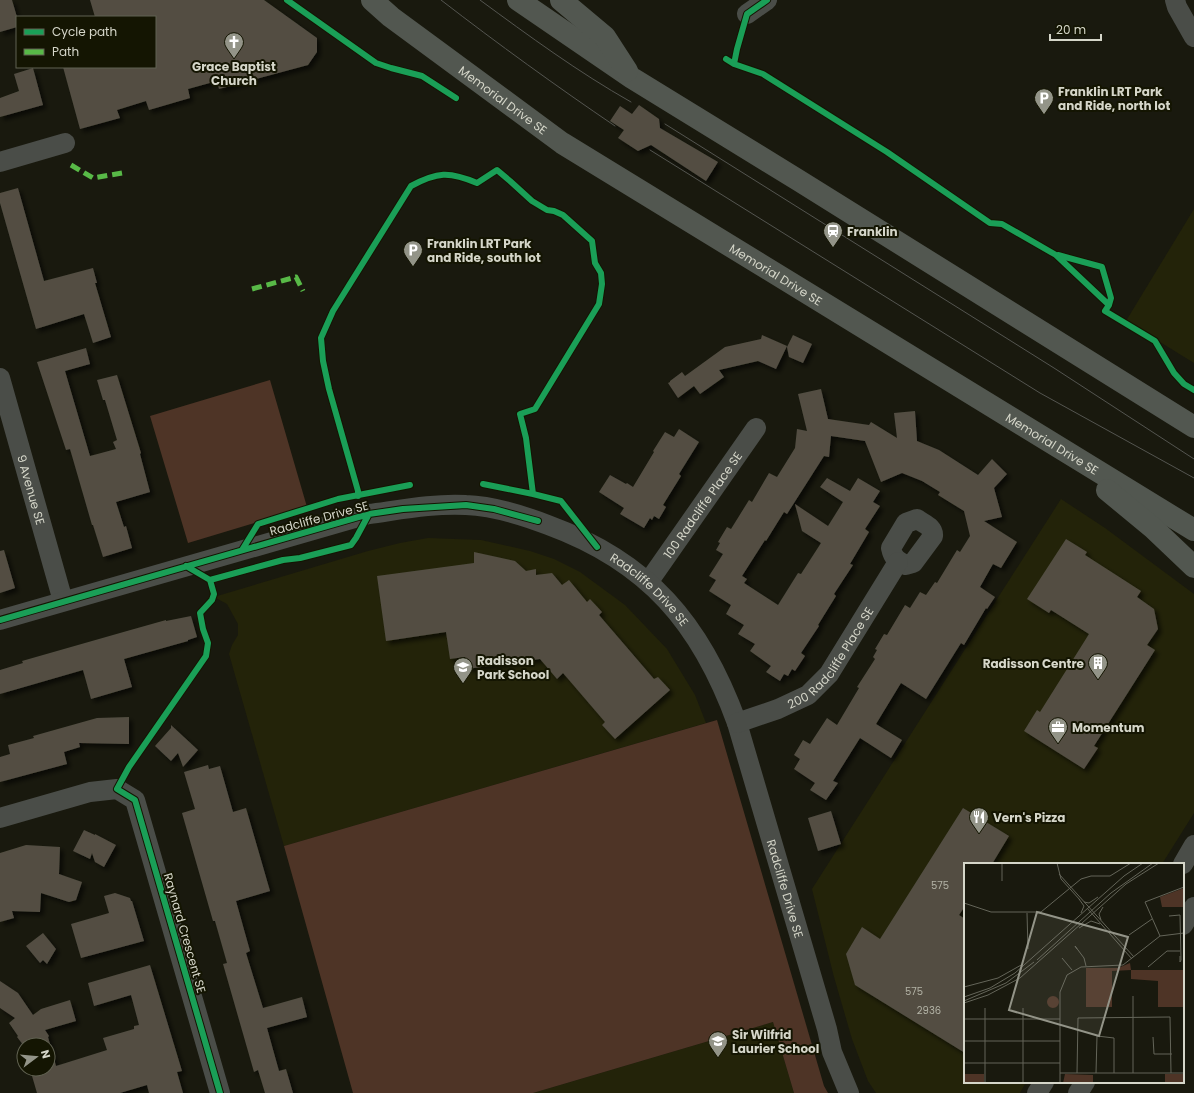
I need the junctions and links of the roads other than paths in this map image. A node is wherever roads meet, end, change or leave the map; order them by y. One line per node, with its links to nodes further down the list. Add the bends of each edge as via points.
1 (372, 0): 14 (main road, Memorial Drive SE, via 391,17 562,143)
2 (518, 0): 8 (main road)
3 (561, 0): 8 (main road, via 606,37)
4 (766, 0): 6 (street)
5 (1175, 0): 7 (street)
6 (747, 14)
7 (1194, 37)
8 (632, 78): 12 (main road)
9 (65, 143): 10 (street)
10 (0, 162)
11 (0, 378): 19 (street, 9 Avenue SE)
12 (1194, 427)
13 (756, 428): 18 (street, 100 Radcliffe Place SE)
14 (1081, 462): 15 (main road, Memorial Drive SE); 17 (main road, via 1093,478 1153,528)
15 (1194, 530)
16 (898, 562): 21 (street, 200 Radcliffe Place SE, via 829,674 808,695)
17 (1194, 567)
18 (648, 581): 19 (street, Radcliffe Drive SE, via 603,550 558,528 514,514 466,505 369,514); 21 (street, Radcliffe Drive SE, via 684,620 699,642 727,695)
19 (63, 601): 20 (street, Radcliffe Drive SE)
20 (0, 620)
21 (737, 724): 30 (street, Radcliffe Drive SE, via 832,1052)
22 (0, 818): 29 (street, Raynard Crescent SE, via 90,792 117,789 135,800)
23 (1194, 846): 24 (street)
24 (1183, 863)
25 (1194, 907): 26 (street)
26 (1184, 923)
27 (1043, 1083): 31 (street)
28 (1084, 1083): 32 (street)
29 (220, 1093)
30 (848, 1093)
31 (1037, 1093)
32 (1078, 1093)

